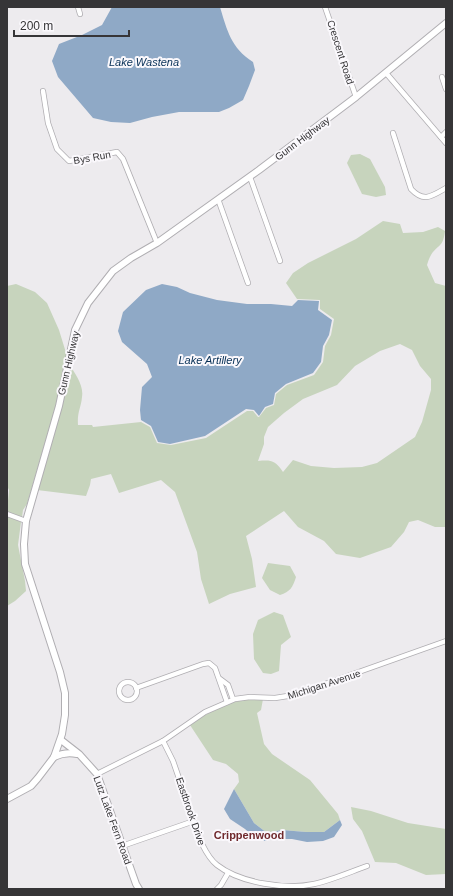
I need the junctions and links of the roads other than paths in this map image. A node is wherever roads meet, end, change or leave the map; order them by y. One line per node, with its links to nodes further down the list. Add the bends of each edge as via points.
1 (78, 7): 3 (street)
2 (325, 7): 9 (street, Crescent Road)
3 (80, 14)
4 (446, 23): 5 (main road, Gunn Highway)
5 (386, 73): 9 (main road, Gunn Highway); 12 (street)
6 (442, 77): 7 (street)
7 (446, 89)
8 (43, 91): 17 (street, Bys Run, via 48,123 57,149 69,161 117,152 123,159)
9 (356, 97): 14 (main road, Gunn Highway)
10 (446, 132): 12 (street)
11 (393, 133): 15 (street, via 411,189 417,196 431,196)
12 (441, 137): 13 (street)
13 (446, 143)
14 (250, 177): 16 (main road, Gunn Highway); 18 (street)
15 (446, 188)
16 (218, 199): 17 (main road, Gunn Highway); 19 (street)
17 (157, 243): 21 (main road, Gunn Highway, via 113,271 88,303 75,330 59,406)
18 (280, 261)
19 (248, 283)
20 (7, 514): 21 (street)
21 (26, 521): 27 (main road, Gunn Highway, via 25,564 65,693 65,715)
22 (446, 641): 25 (street, Michigan Avenue, via 294,695)
23 (220, 679): 24 (street, via 212,664 206,663); 25 (street, via 228,685); 26 (street)
24 (136, 688)
25 (233, 699): 26 (street, Michigan Avenue)
26 (227, 702): 28 (street, Michigan Avenue, via 205,712)
27 (60, 740): 29 (main road, Lutz Lake Fern Road); 30 (main road, Gunn Highway)
28 (163, 741): 31 (street, Michigan Avenue); 33 (street, Eastbrook Drive, via 173,761)
29 (79, 754): 30 (main road, via 69,753); 31 (main road, Lutz Lake Fern Road)
30 (54, 757): 32 (main road, Gunn Highway, via 31,786)
31 (97, 774): 34 (main road, Lutz Lake Fern Road)
32 (7, 799)
33 (194, 821): 34 (street); 36 (street, Eastbrook Drive, via 207,854)
34 (122, 846): 37 (main road, Lutz Lake Fern Road)
35 (367, 866): 36 (street, Eastbrook Drive, via 316,884 297,887 272,885)
36 (228, 873): 38 (street)
37 (139, 889)
38 (218, 889)

